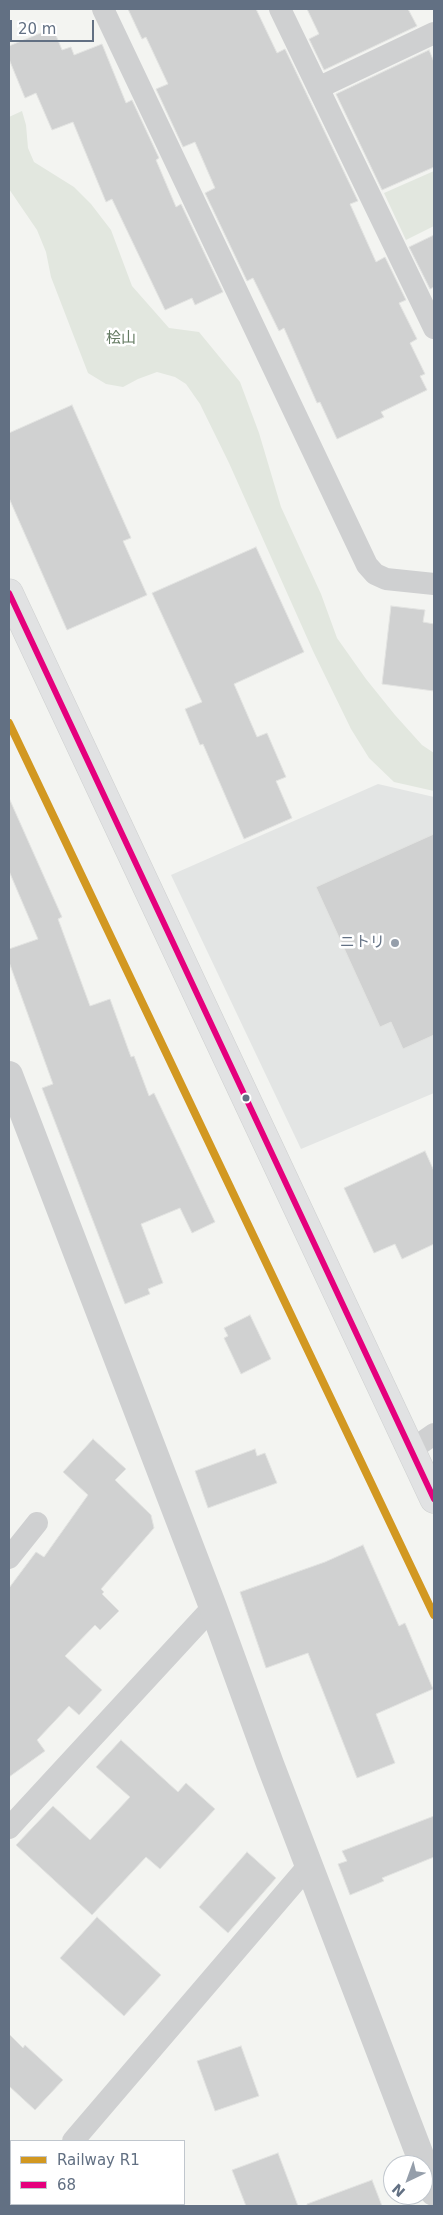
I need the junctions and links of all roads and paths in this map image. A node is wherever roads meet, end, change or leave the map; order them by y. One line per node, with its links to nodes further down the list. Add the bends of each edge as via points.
1 (103, 9): 6 (street, via 367,565 386,579)
2 (280, 9): 4 (street)
3 (434, 33): 4 (street)
4 (318, 88): 5 (street)
5 (434, 328)
6 (434, 584)
7 (9, 593): 10 (highway)
8 (9, 1076): 14 (street)
9 (434, 1434): 10 (street)
10 (411, 1450): 11 (highway)
11 (434, 1499)
12 (37, 1523): 13 (street)
13 (9, 1558)
14 (213, 1606): 15 (street); 16 (street)
15 (9, 1828)
16 (310, 1864): 17 (street); 18 (street)
17 (74, 2140)
18 (434, 2192)

